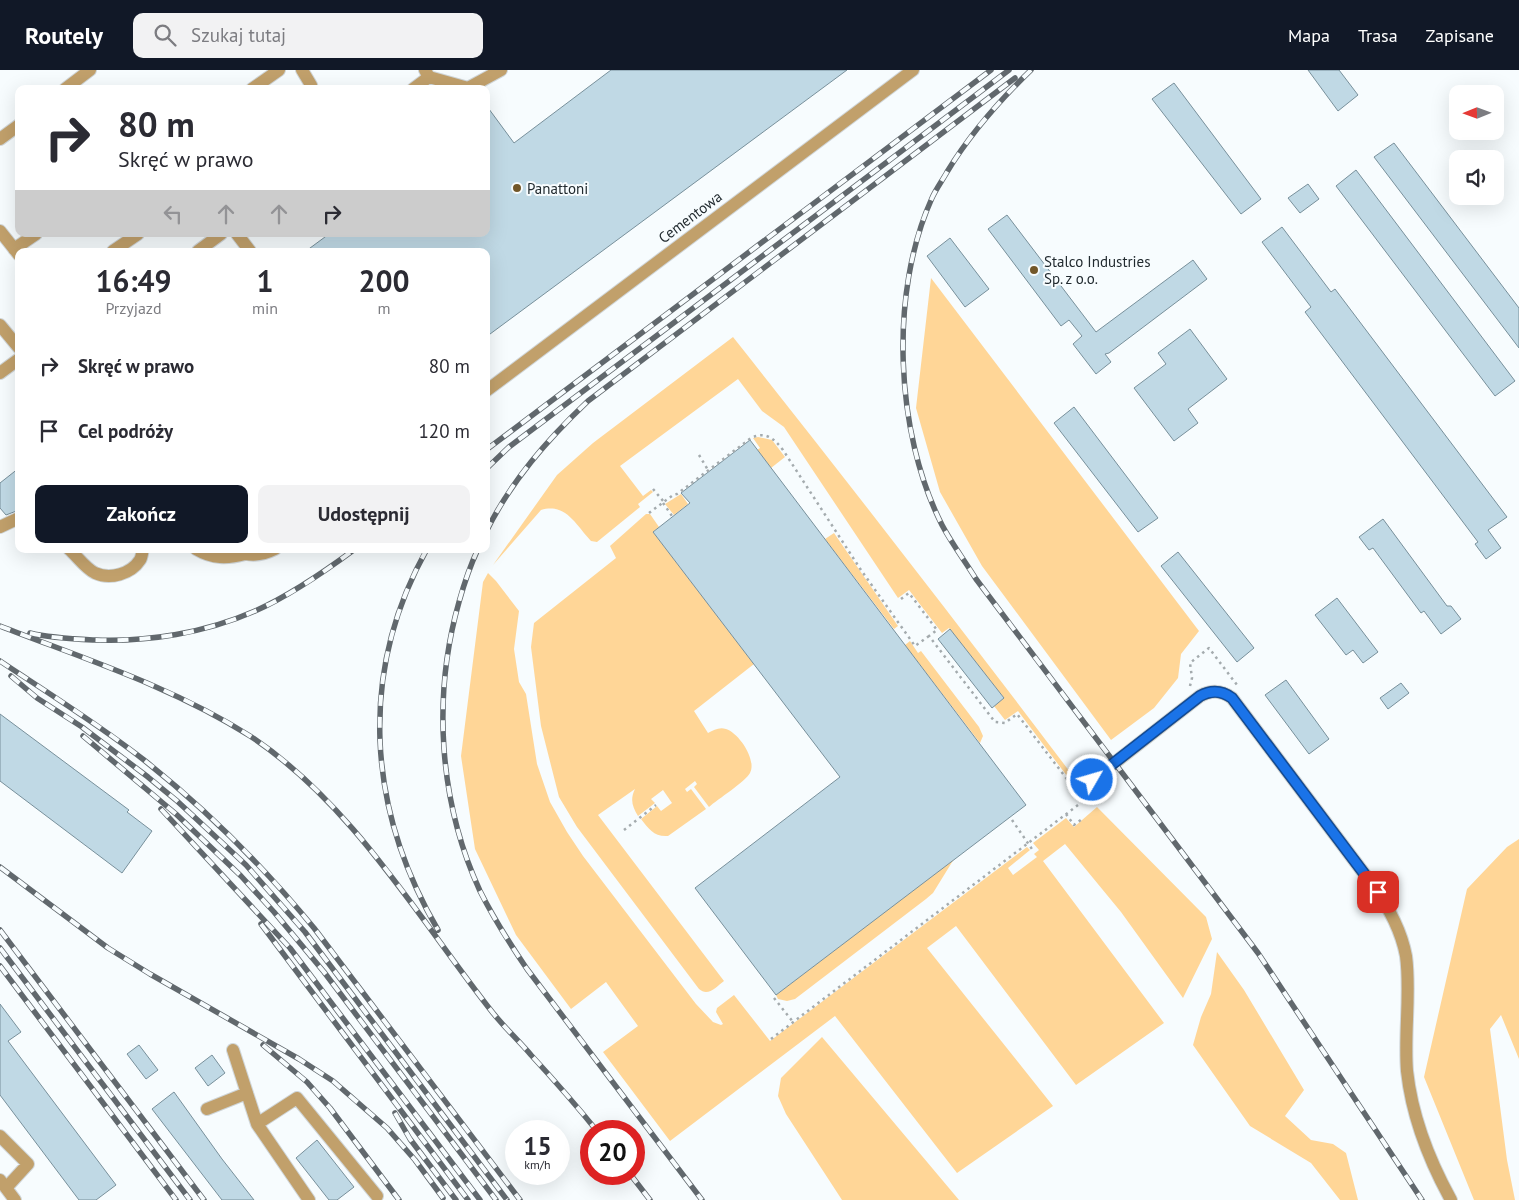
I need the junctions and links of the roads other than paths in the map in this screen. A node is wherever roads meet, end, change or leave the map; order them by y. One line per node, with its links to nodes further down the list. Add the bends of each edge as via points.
1 (90, 70): 7 (lane)
2 (279, 70): 8 (lane)
3 (302, 70): 9 (lane)
4 (501, 70): 12 (lane)
5 (912, 70): 29 (lane, Cementowa)
6 (427, 73): 10 (lane); 11 (lane)
7 (70, 85)
8 (258, 85)
9 (312, 85)
10 (416, 85)
11 (460, 85)
12 (474, 85)
13 (15, 127): 14 (lane)
14 (0, 139)
15 (0, 231): 24 (lane)
16 (33, 237): 20 (lane)
17 (134, 237): 21 (lane)
18 (217, 237): 22 (lane)
19 (239, 237): 23 (lane)
20 (20, 248)
21 (117, 248)
22 (202, 248)
23 (248, 248)
24 (15, 251)
25 (0, 325): 26 (lane)
26 (15, 343)
27 (15, 362): 28 (lane)
28 (0, 373)
29 (490, 388)
30 (15, 520): 31 (lane)
31 (0, 527)
32 (73, 553): 33 (lane, via 94,572 105,576 132,569)
33 (142, 553)
34 (204, 553): 36 (lane, via 218,558)
35 (262, 553): 36 (lane)
36 (246, 554)
37 (1076, 787): 47 (lane, via 1200,696 1218,691 1232,698 1372,884 1396,923 1407,966 1406,1049 1410,1090 1426,1150)
38 (234, 1050): 39 (lane)
39 (247, 1093): 40 (lane); 41 (lane)
40 (207, 1109)
41 (257, 1124): 44 (lane, via 297,1098); 46 (lane)
42 (0, 1136): 43 (lane, via 28,1164)
43 (3, 1184): 45 (lane)
44 (376, 1199)
45 (15, 1200)
46 (309, 1200)
47 (1451, 1200)

